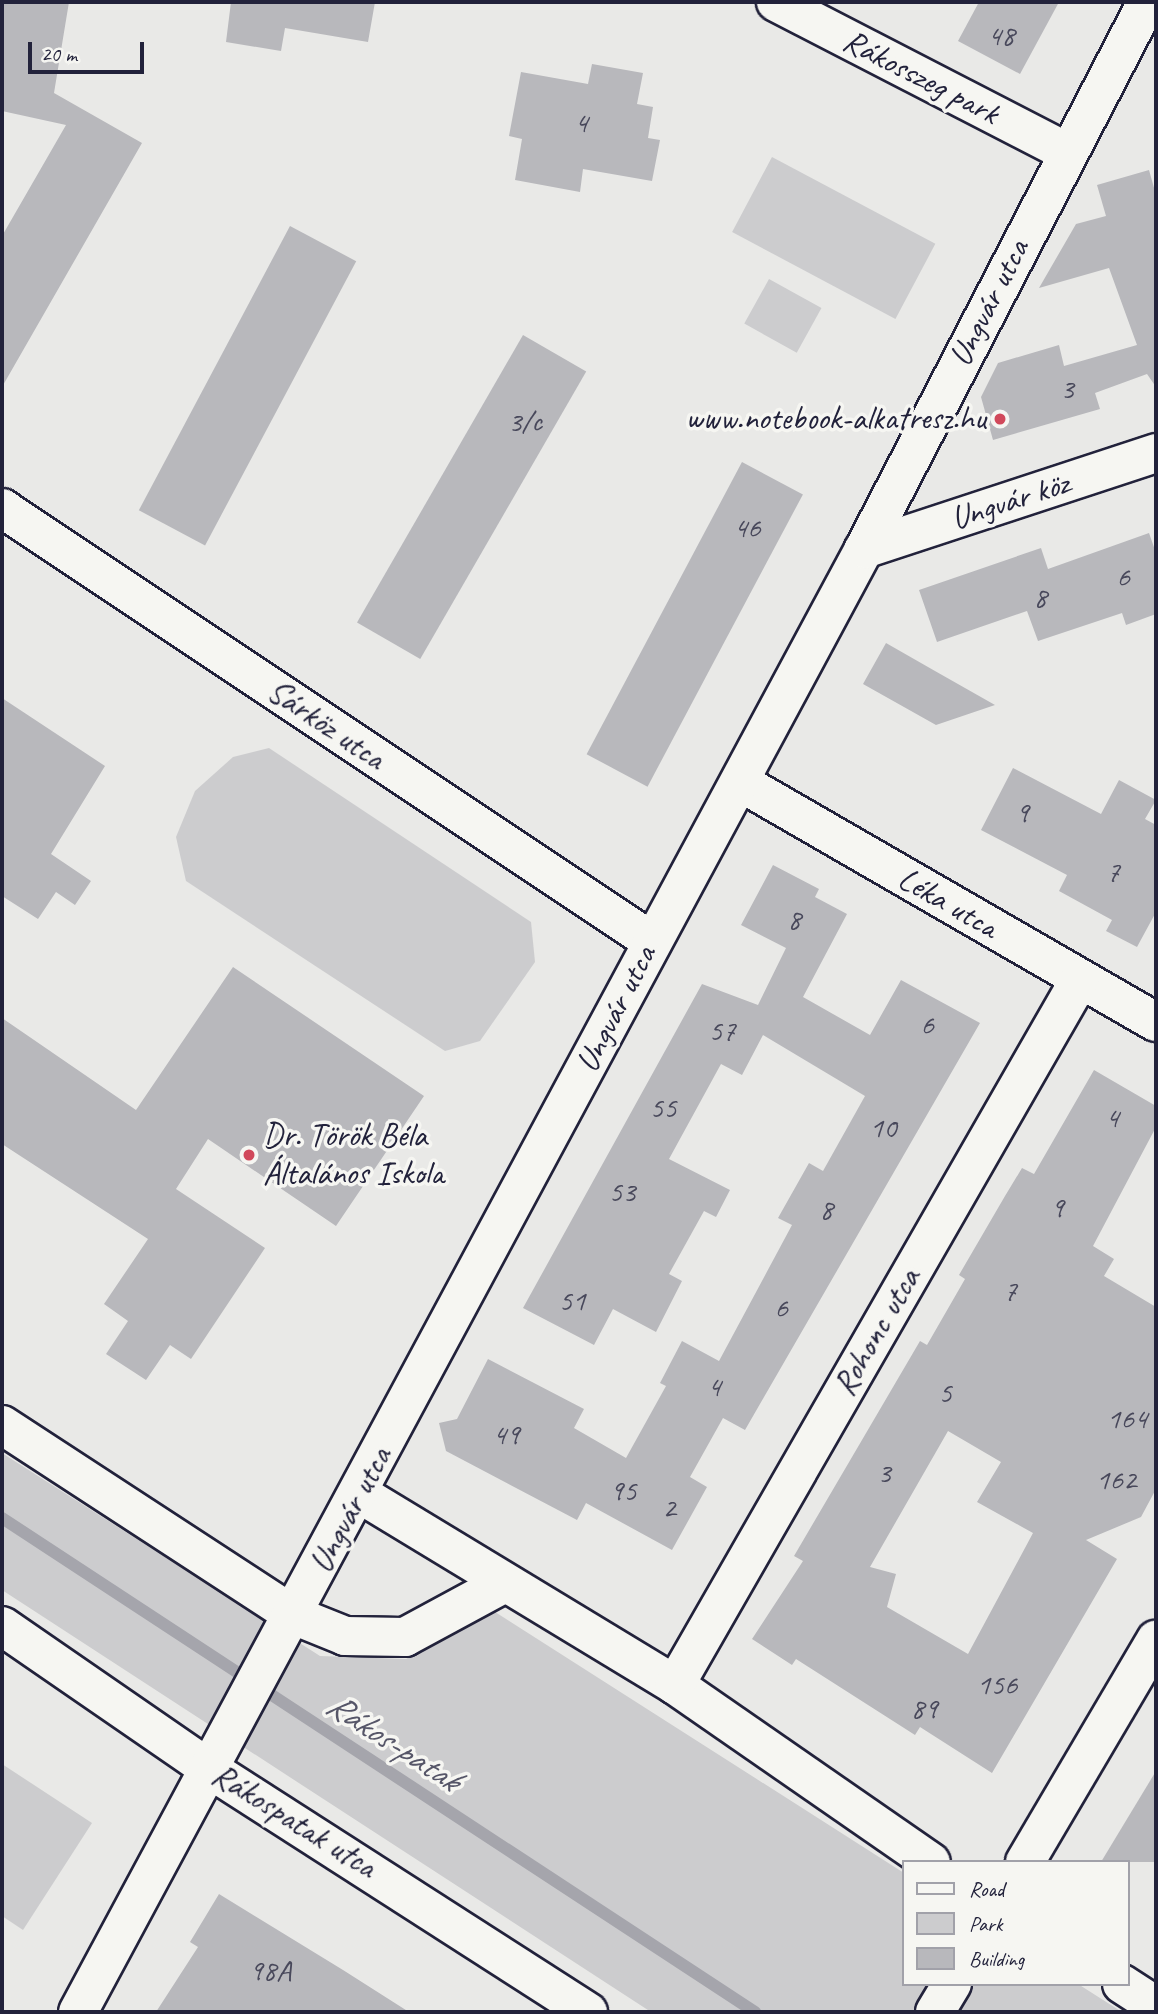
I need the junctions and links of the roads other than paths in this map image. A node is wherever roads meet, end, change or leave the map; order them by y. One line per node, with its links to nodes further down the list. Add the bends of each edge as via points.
1 (776, 2): 3 (street, Rákosszeg park)
2 (1147, 2): 3 (street, Ungvár utca)
3 (1066, 152): 6 (street, Ungvár utca)
4 (1156, 453): 6 (street, Ungvár köz)
5 (2, 508): 8 (street, Sárköz utca)
6 (864, 549): 7 (street, Ungvár utca)
7 (740, 782): 8 (street, Ungvár utca); 9 (street, Léka utca)
8 (650, 941): 12 (street, Ungvár utca)
9 (1080, 979): 10 (street, Léka utca); 17 (street, Rohonc utca)
10 (1156, 1022)
11 (2, 1425): 15 (street)
12 (360, 1494): 13 (street); 15 (street, Ungvár utca)
13 (505, 1583): 15 (street, via 405,1637 345,1636); 17 (street)
14 (2, 1626): 18 (street, Rákospatak utca)
15 (286, 1628): 18 (street, Ungvár utca)
16 (1156, 1640): 20 (street)
17 (675, 1685): 19 (street)
18 (211, 1770): 24 (street, Ungvár utca); 25 (street, Rákospatak utca)
19 (928, 1860)
20 (1026, 1860)
21 (951, 1986): 26 (street)
22 (1125, 1986): 23 (street)
23 (1156, 2006)
24 (79, 2012)
25 (588, 2012)
26 (935, 2012)

